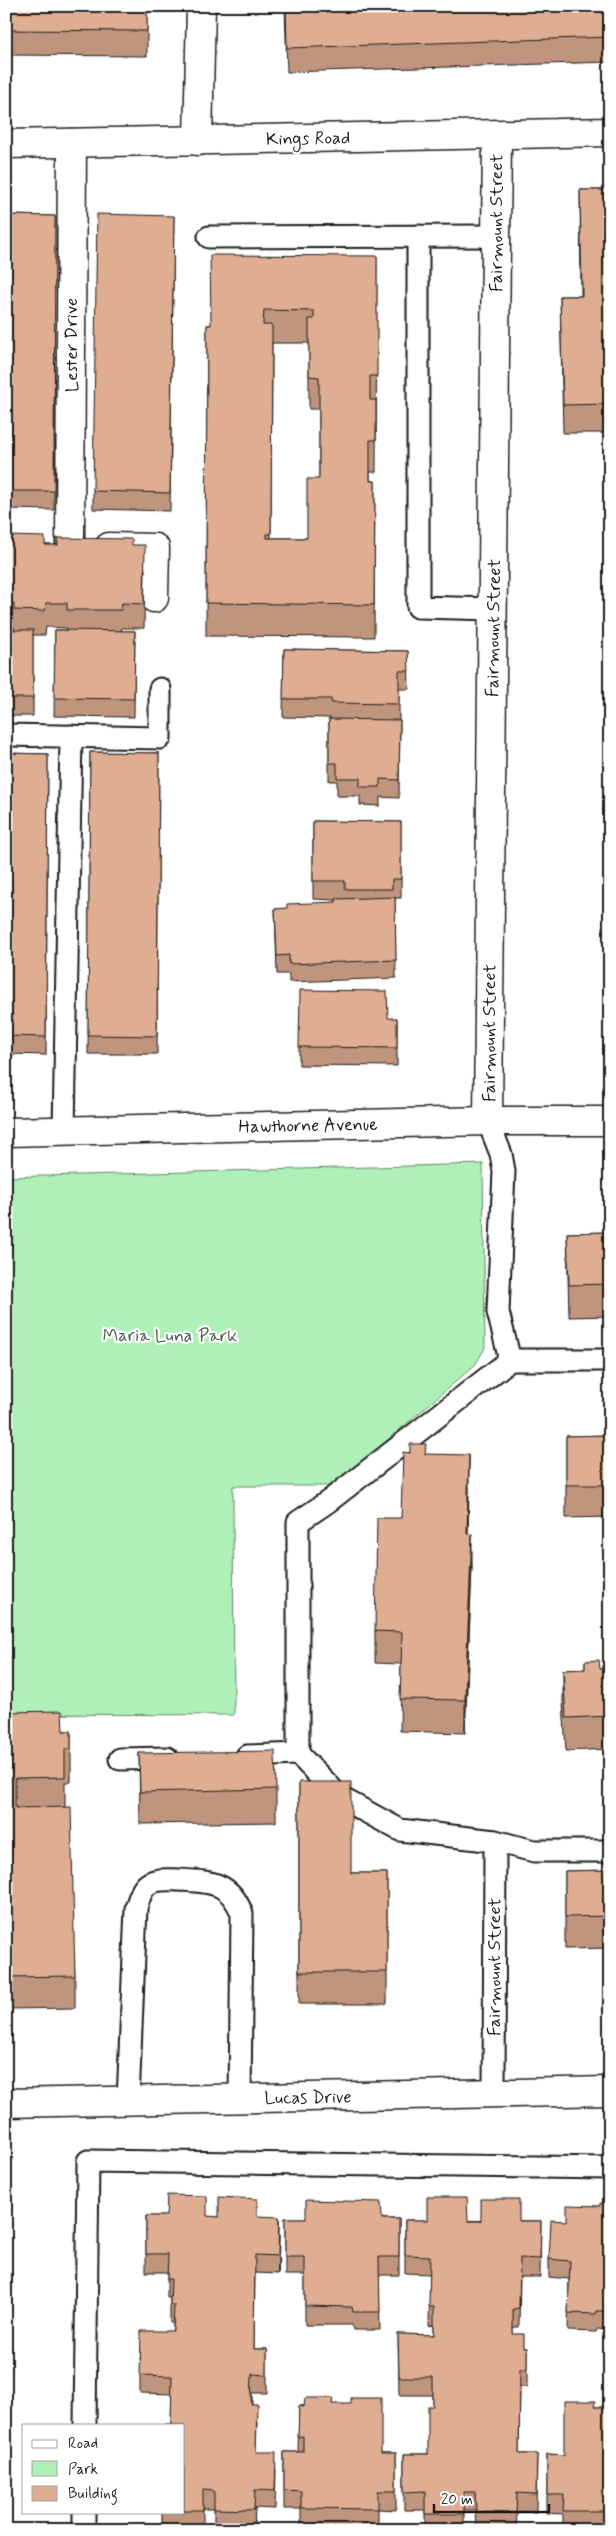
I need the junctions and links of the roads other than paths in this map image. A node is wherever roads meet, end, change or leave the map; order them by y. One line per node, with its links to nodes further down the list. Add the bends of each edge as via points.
1 (201, 6): 4 (street)
2 (610, 132): 3 (street, Kings Road)
3 (497, 135): 4 (street, Kings Road); 8 (street, Fairmount Street)
4 (198, 140): 5 (street, Kings Road)
5 (72, 143): 6 (street, Kings Road); 11 (street, Lester Drive)
6 (6, 144)
7 (418, 236): 8 (lane); 9 (lane); 13 (lane, via 418,607)
8 (496, 236): 13 (street, Fairmount Street)
9 (209, 237)
10 (43, 547): 11 (street)
11 (70, 547): 12 (street, via 155,548)
12 (154, 598)
13 (493, 609): 18 (street, Fairmount Street)
14 (160, 690): 16 (lane, via 160,738)
15 (6, 735): 16 (lane)
16 (71, 736): 19 (lane)
17 (610, 1121): 18 (street, Hawthorne Avenue)
18 (488, 1122): 19 (street, Hawthorne Avenue); 21 (lane, via 502,1154 504,1171 498,1312)
19 (64, 1131): 20 (street, Hawthorne Avenue)
20 (6, 1132)
21 (510, 1360): 22 (lane); 23 (lane, via 298,1522)
22 (610, 1360)
23 (298, 1754): 24 (lane); 27 (lane, via 341,1798 400,1830)
24 (229, 1756)
25 (189, 1757): 26 (lane)
26 (120, 1759)
27 (495, 1841): 28 (lane, via 534,1852); 30 (lane, Fairmount Street)
28 (610, 1851)
29 (610, 2091): 30 (street, Lucas Drive)
30 (494, 2093): 31 (street, Lucas Drive)
31 (240, 2099): 32 (street, Lucas Drive); 32 (lane, via 242,1914 236,1899 209,1882 161,1879 148,1884 136,1908)
32 (128, 2101): 33 (street, Lucas Drive)
33 (6, 2103)
34 (610, 2168): 35 (lane, via 88,2161)
35 (85, 2424)
36 (84, 2514): 37 (lane)
37 (84, 2530)

